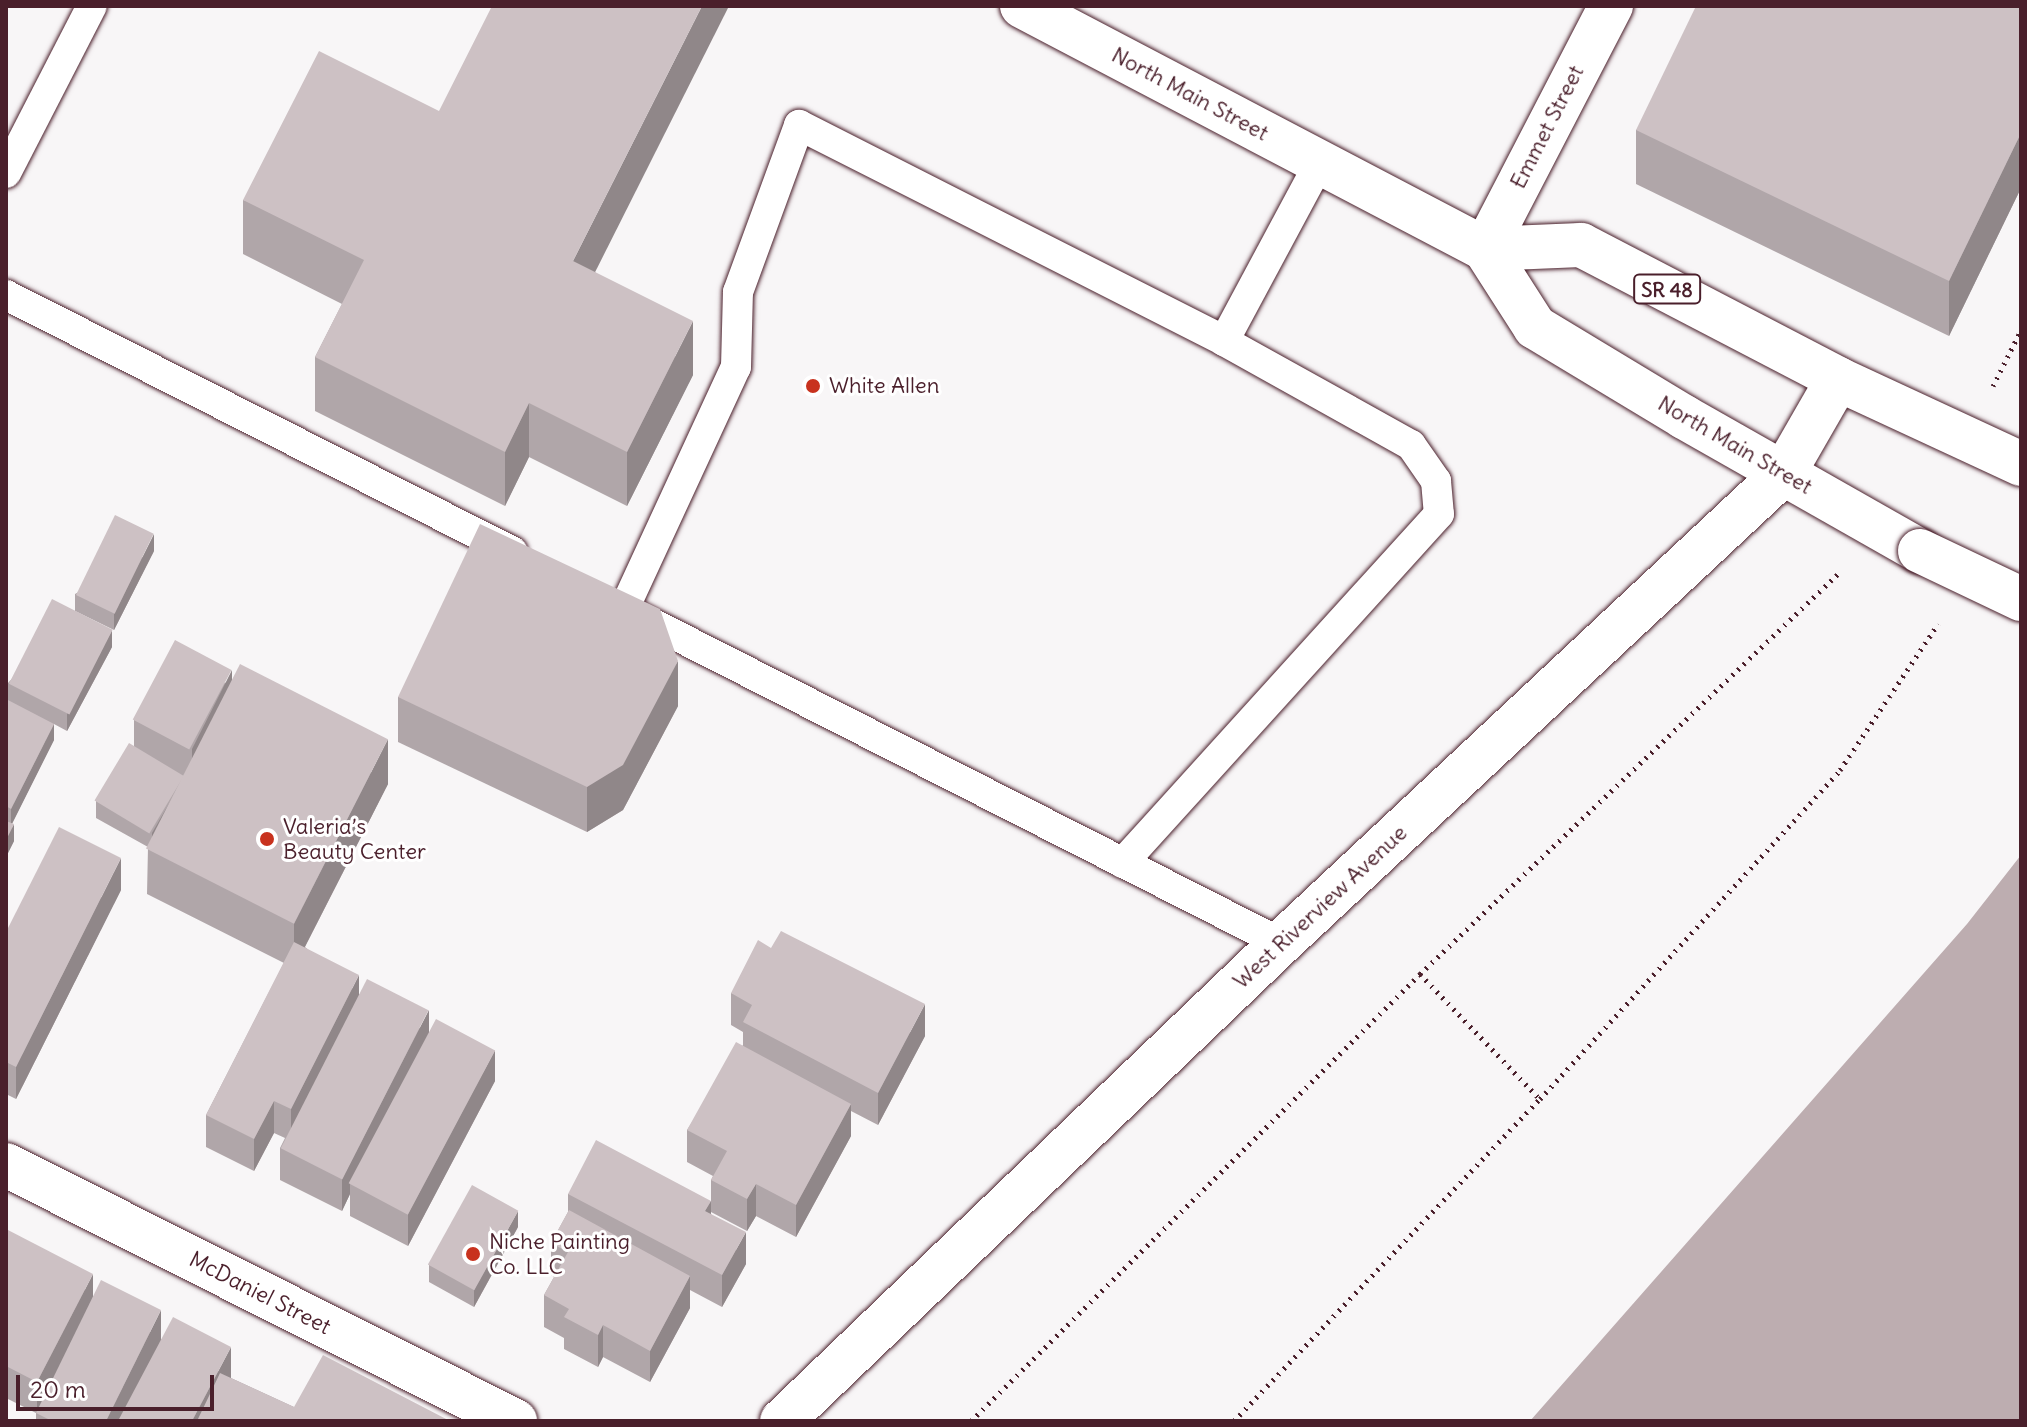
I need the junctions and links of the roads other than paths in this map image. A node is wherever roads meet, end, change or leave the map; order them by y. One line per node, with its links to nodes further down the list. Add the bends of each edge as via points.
1 (92, 6): 5 (lane)
2 (1022, 6): 4 (main road, North Main Street)
3 (1611, 6): 6 (main road, Emmet Street)
4 (1320, 162): 6 (main road, North Main Street); 8 (lane)
5 (6, 173)
6 (1485, 249): 9 (main road, SR 48, via 1581,245); 11 (main road, North Main Street, via 1535,327)
7 (6, 295): 12 (lane)
8 (1224, 341): 15 (lane, via 799,125 738,292 736,367); 16 (lane, via 1411,445 1436,481 1439,514)
9 (1838, 379): 10 (main road, SR 48); 11 (main road, West Riverview Avenue)
10 (2006, 456)
11 (1784, 473): 14 (main road, North Main Street, bridge, via 1920,551); 17 (main road, West Riverview Avenue)
12 (538, 566)
13 (595, 594): 15 (lane)
14 (2021, 599)
15 (624, 609): 16 (lane)
16 (1123, 863): 17 (lane)
17 (1281, 943): 20 (main road, West Riverview Avenue)
18 (6, 1165): 19 (main road, McDaniel Street)
19 (515, 1421)
20 (782, 1421)

